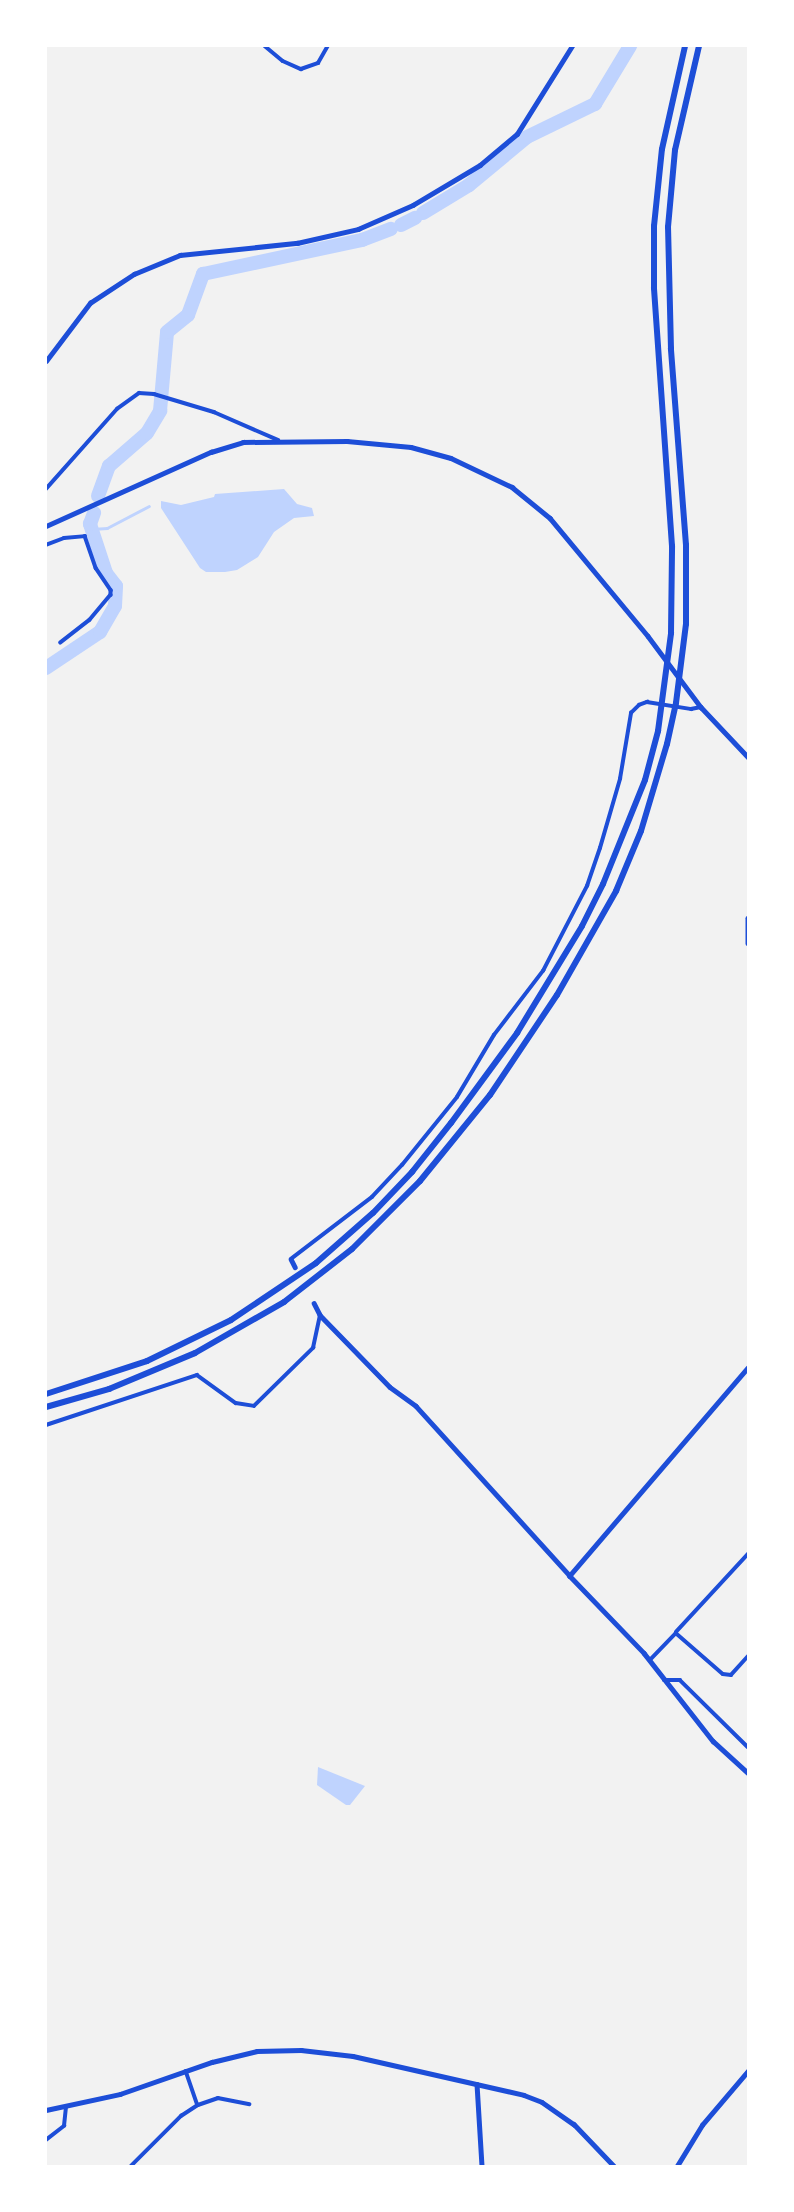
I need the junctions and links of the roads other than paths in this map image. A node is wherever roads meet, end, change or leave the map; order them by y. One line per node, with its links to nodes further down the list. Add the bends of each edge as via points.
1 (265, 46): 2 (street, via 301,69 318,63)
2 (328, 46)
3 (572, 46): 6 (street, via 517,134 480,165 413,205 358,229 297,243 180,255 134,274 90,303)
4 (685, 46): 21 (highway, via 662,149 654,226 673,609 658,731 627,827 582,926 517,1033 412,1172 316,1263 231,1320 147,1361)
5 (699, 46): 22 (highway, via 677,136 668,227 671,349 686,545 686,624 677,703 641,831 595,930 497,1084 412,1189 324,1272 237,1331 152,1372)
6 (46, 360)
7 (278, 440): 8 (street, via 183,402 139,393 117,409); 9 (street, via 243,442 211,452); 12 (street, via 411,447 451,458 512,487 550,517)
8 (46, 489)
9 (46, 526)
10 (46, 545): 11 (street, via 85,536 96,568 111,590 90,621)
11 (61, 643)
12 (701, 707): 13 (street); 16 (street, via 647,702 631,713 620,779 600,848 587,886 543,971 495,1035 457,1097 402,1165 372,1197)
13 (748, 757)
14 (748, 918): 15 (street)
15 (748, 943)
16 (291, 1259): 17 (street)
17 (295, 1267)
18 (314, 1303): 19 (street)
19 (320, 1315): 23 (street, via 313,1348 254,1406 236,1403 197,1375); 25 (street, via 390,1387 415,1406)
20 (748, 1368): 25 (street)
21 (46, 1394)
22 (46, 1407)
23 (46, 1425)
24 (748, 1554): 26 (street)
25 (570, 1576): 28 (street)
26 (676, 1633): 27 (street, via 723,1675 731,1675); 28 (street)
27 (748, 1656)
28 (650, 1660): 29 (street)
29 (664, 1680): 30 (street, via 680,1680); 31 (street, via 713,1741)
30 (748, 1747)
31 (748, 1773)
32 (186, 2071): 34 (street, via 257,2051 302,2050 353,2056); 36 (street); 37 (street)
33 (748, 2071): 43 (street, via 702,2125)
34 (477, 2084): 41 (street); 42 (street, via 542,2102 581,2131)
35 (248, 2104): 36 (street, via 218,2098)
36 (198, 2105): 40 (street)
37 (66, 2108): 38 (street); 39 (street, via 64,2126)
38 (46, 2110)
39 (46, 2140)
40 (131, 2166)
41 (482, 2166)
42 (614, 2166)
43 (677, 2166)

